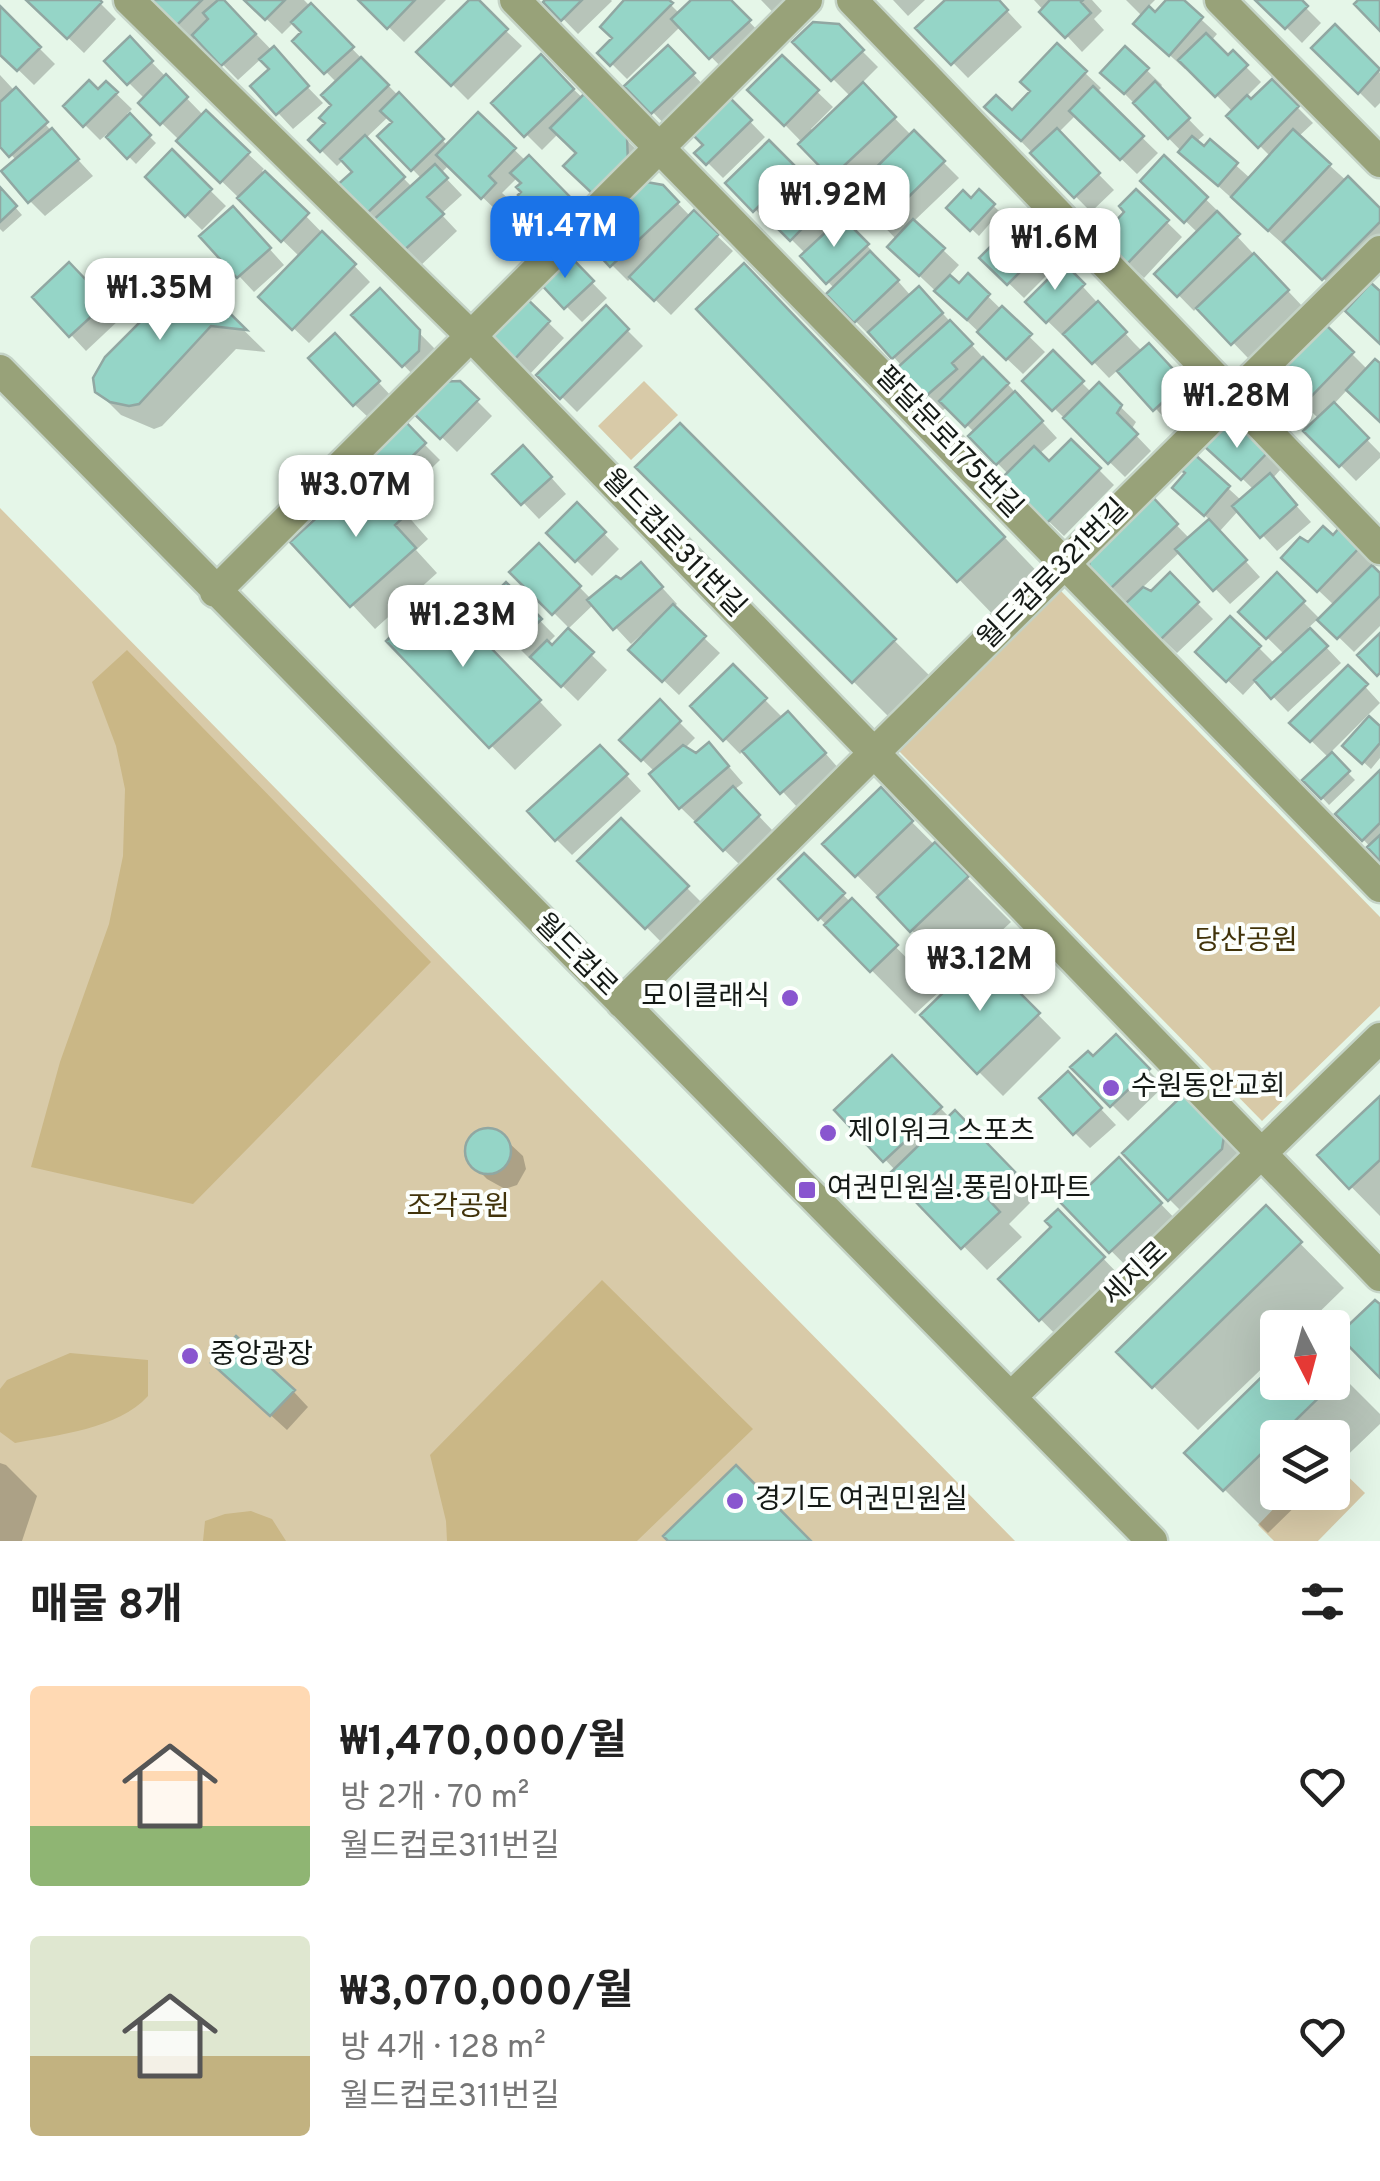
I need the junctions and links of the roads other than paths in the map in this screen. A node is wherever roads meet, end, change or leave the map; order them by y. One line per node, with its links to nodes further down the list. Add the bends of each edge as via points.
1 (129, 0): 9 (street, 월드컵로311번길)
2 (514, 0): 6 (street, 팔달문로175번길)
3 (808, 0): 6 (street)
4 (852, 0): 11 (street)
5 (1220, 0): 7 (street)
6 (660, 146): 9 (street); 13 (street, 팔달문로175번길)
7 (1380, 162)
8 (1380, 251): 11 (street, 월드컵로321번길)
9 (471, 336): 14 (street); 15 (street, 월드컵로311번길)
10 (0, 370): 14 (street, 월드컵로)
11 (1233, 397): 12 (street); 13 (street, 월드컵로321번길)
12 (1380, 549)
13 (1064, 564): 15 (street, 월드컵로321번길); 16 (street, 팔달문로175번길)
14 (215, 592): 17 (street, 월드컵로)
15 (875, 752): 17 (street, 월드컵로321번길); 19 (street)
16 (1380, 887)
17 (622, 1003): 21 (street, 월드컵로)
18 (1380, 1038): 19 (street, 세지로)
19 (1260, 1154): 20 (street); 21 (street, 세지로)
20 (1380, 1276)
21 (1011, 1397): 22 (street, 월드컵로)
22 (1152, 1541)

